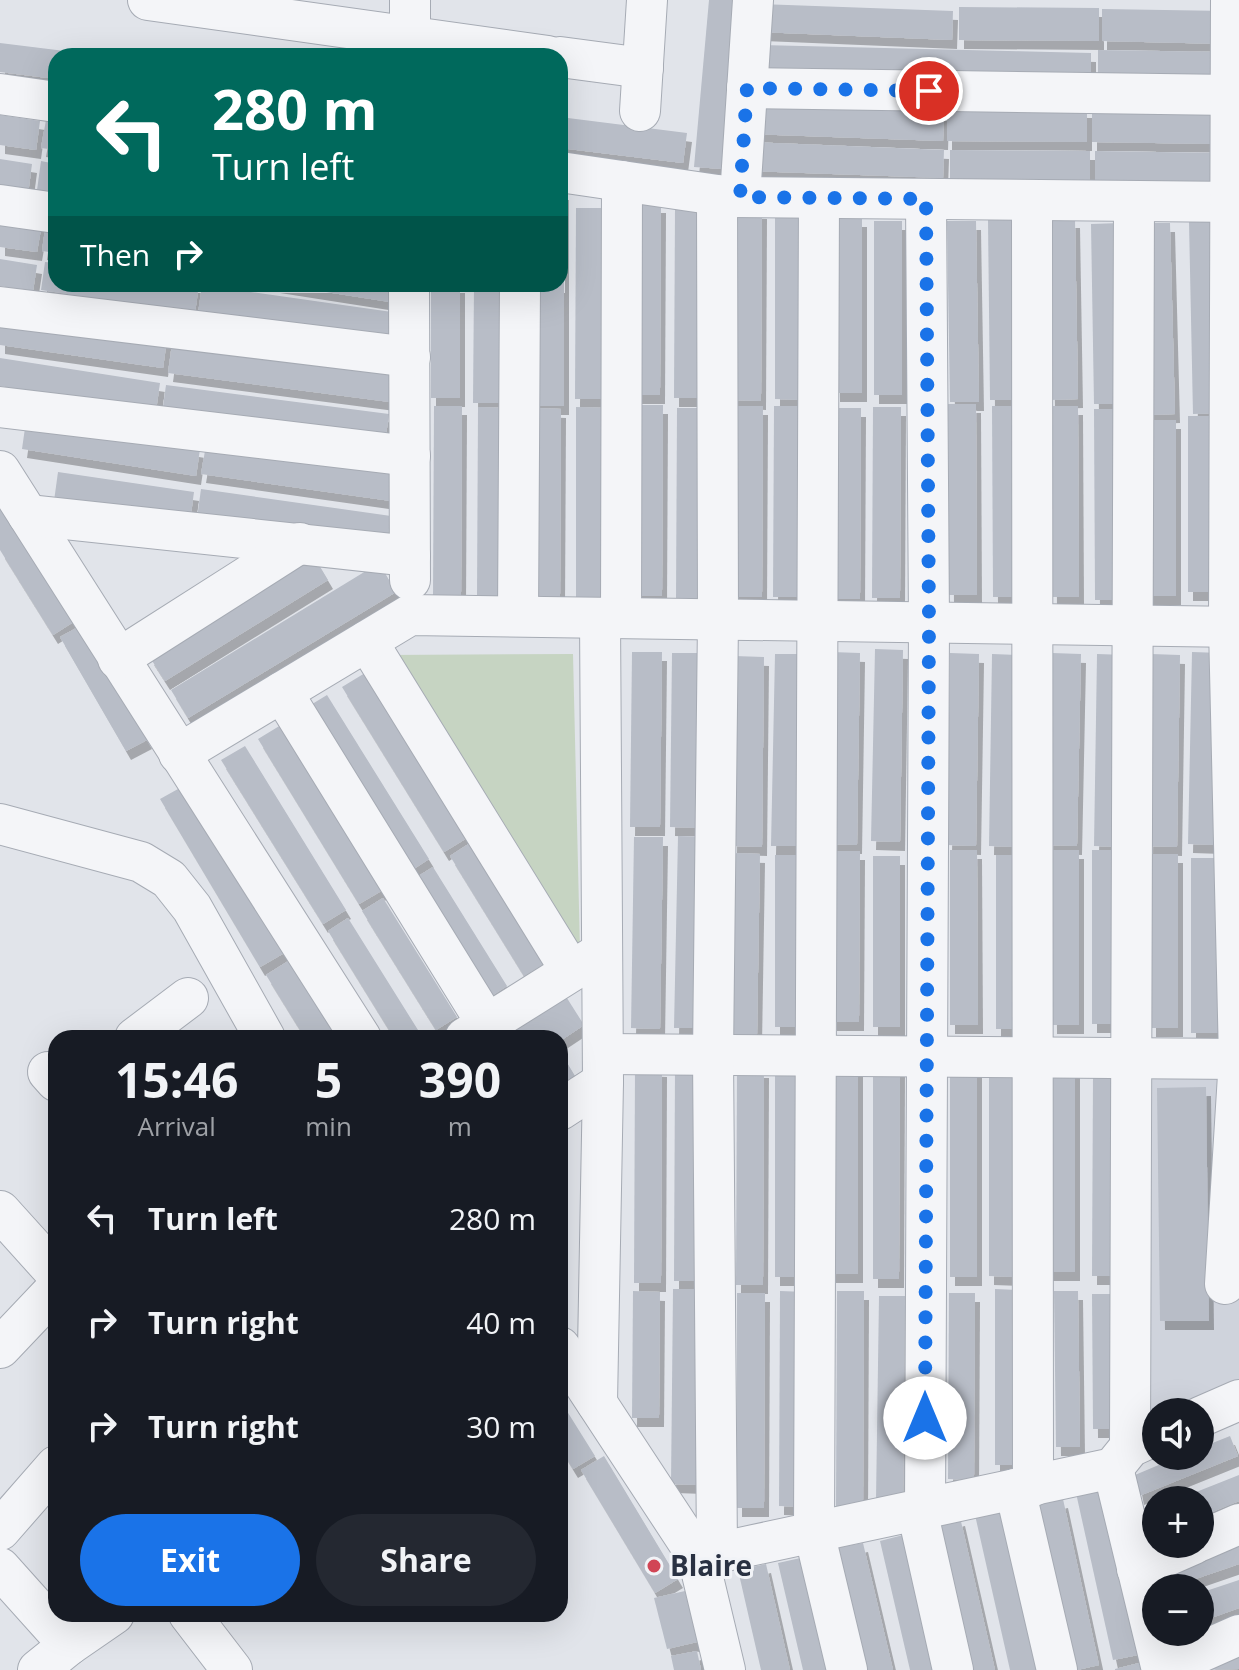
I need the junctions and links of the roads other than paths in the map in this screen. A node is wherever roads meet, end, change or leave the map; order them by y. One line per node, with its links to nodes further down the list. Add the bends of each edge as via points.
1 (148, 0): 5 (street)
2 (647, 0): 8 (street)
3 (753, 0): 9 (street)
4 (1231, 0): 11 (street)
5 (410, 32): 6 (street)
6 (502, 48)
7 (568, 58): 8 (street)
8 (643, 68): 13 (street)
9 (747, 88): 11 (street); 16 (street)
10 (0, 94): 12 (street)
11 (1232, 95): 21 (street)
12 (48, 101)
13 (640, 111)
14 (568, 173): 15 (street)
15 (622, 181): 16 (street); 37 (street)
16 (729, 196): 17 (street); 38 (street)
17 (819, 198): 18 (street); 39 (street)
18 (926, 199): 19 (street); 40 (street)
19 (1032, 200): 20 (street); 41 (street)
20 (1134, 201): 21 (street); 42 (street)
21 (1235, 202): 29 (street)
22 (0, 205): 23 (street)
23 (48, 212)
24 (409, 292): 27 (street)
25 (520, 292): 36 (street)
26 (0, 307): 27 (street)
27 (410, 357): 30 (street)
28 (0, 407): 30 (street)
29 (1235, 418): 43 (street)
30 (410, 456): 34 (street)
31 (0, 471): 32 (street)
32 (28, 515): 33 (street); 45 (street)
33 (300, 543): 34 (street); 45 (street)
34 (410, 556): 35 (street)
35 (410, 615): 36 (street); 44 (street)
36 (518, 616): 37 (street)
37 (610, 618): 38 (street); 50 (street)
38 (718, 620): 39 (street); 57 (street)
39 (818, 621): 40 (street); 58 (street)
40 (929, 623): 41 (street); 59 (street)
41 (1033, 624): 42 (street); 60 (street)
42 (1135, 626): 43 (street); 61 (street)
43 (1234, 627): 49 (street)
44 (367, 641): 46 (street); 50 (street)
45 (118, 659): 47 (street)
46 (282, 692): 47 (street); 55 (street)
47 (179, 754): 54 (street)
48 (0, 824): 53 (street, via 141,862 169,879 192,908)
49 (1237, 846): 62 (street)
50 (586, 962): 56 (street); 63 (street)
51 (188, 998): 52 (street)
52 (146, 1030)
53 (261, 1030)
54 (356, 1030)
55 (475, 1030)
56 (478, 1030)
57 (713, 1055): 58 (street); 63 (street); 82 (street)
58 (817, 1056): 59 (street); 80 (street)
59 (925, 1056): 60 (street); 77 (street)
60 (1034, 1057): 61 (street); 76 (street)
61 (1134, 1058): 62 (street); 74 (street)
62 (1239, 1059): 67 (street)
63 (603, 1068): 64 (street); 72 (street)
64 (568, 1102)
65 (0, 1211): 66 (street)
66 (48, 1264)
67 (1225, 1284)
68 (48, 1297): 69 (street)
69 (0, 1348)
70 (568, 1359): 72 (street)
71 (1239, 1400): 73 (street)
72 (597, 1403): 82 (street)
73 (1214, 1411)
74 (1133, 1450): 76 (street); 85 (street)
75 (48, 1475): 79 (street)
76 (1024, 1487): 77 (street); 97 (street)
77 (921, 1509): 80 (street); 96 (street)
78 (1239, 1524): 81 (street)
79 (0, 1530)
80 (814, 1532): 82 (street); 95 (street)
81 (1214, 1535)
82 (708, 1555): 94 (street)
83 (1162, 1558): 85 (street)
84 (0, 1568): 86 (street)
85 (1137, 1569): 98 (street)
86 (48, 1622)
87 (48, 1622): 91 (street)
88 (102, 1622): 91 (street)
89 (195, 1622): 93 (street)
90 (1239, 1635): 98 (street)
91 (69, 1645): 92 (street)
92 (38, 1670)
93 (232, 1670)
94 (725, 1670)
95 (847, 1670)
96 (953, 1670)
97 (1057, 1670)
98 (1162, 1670)

